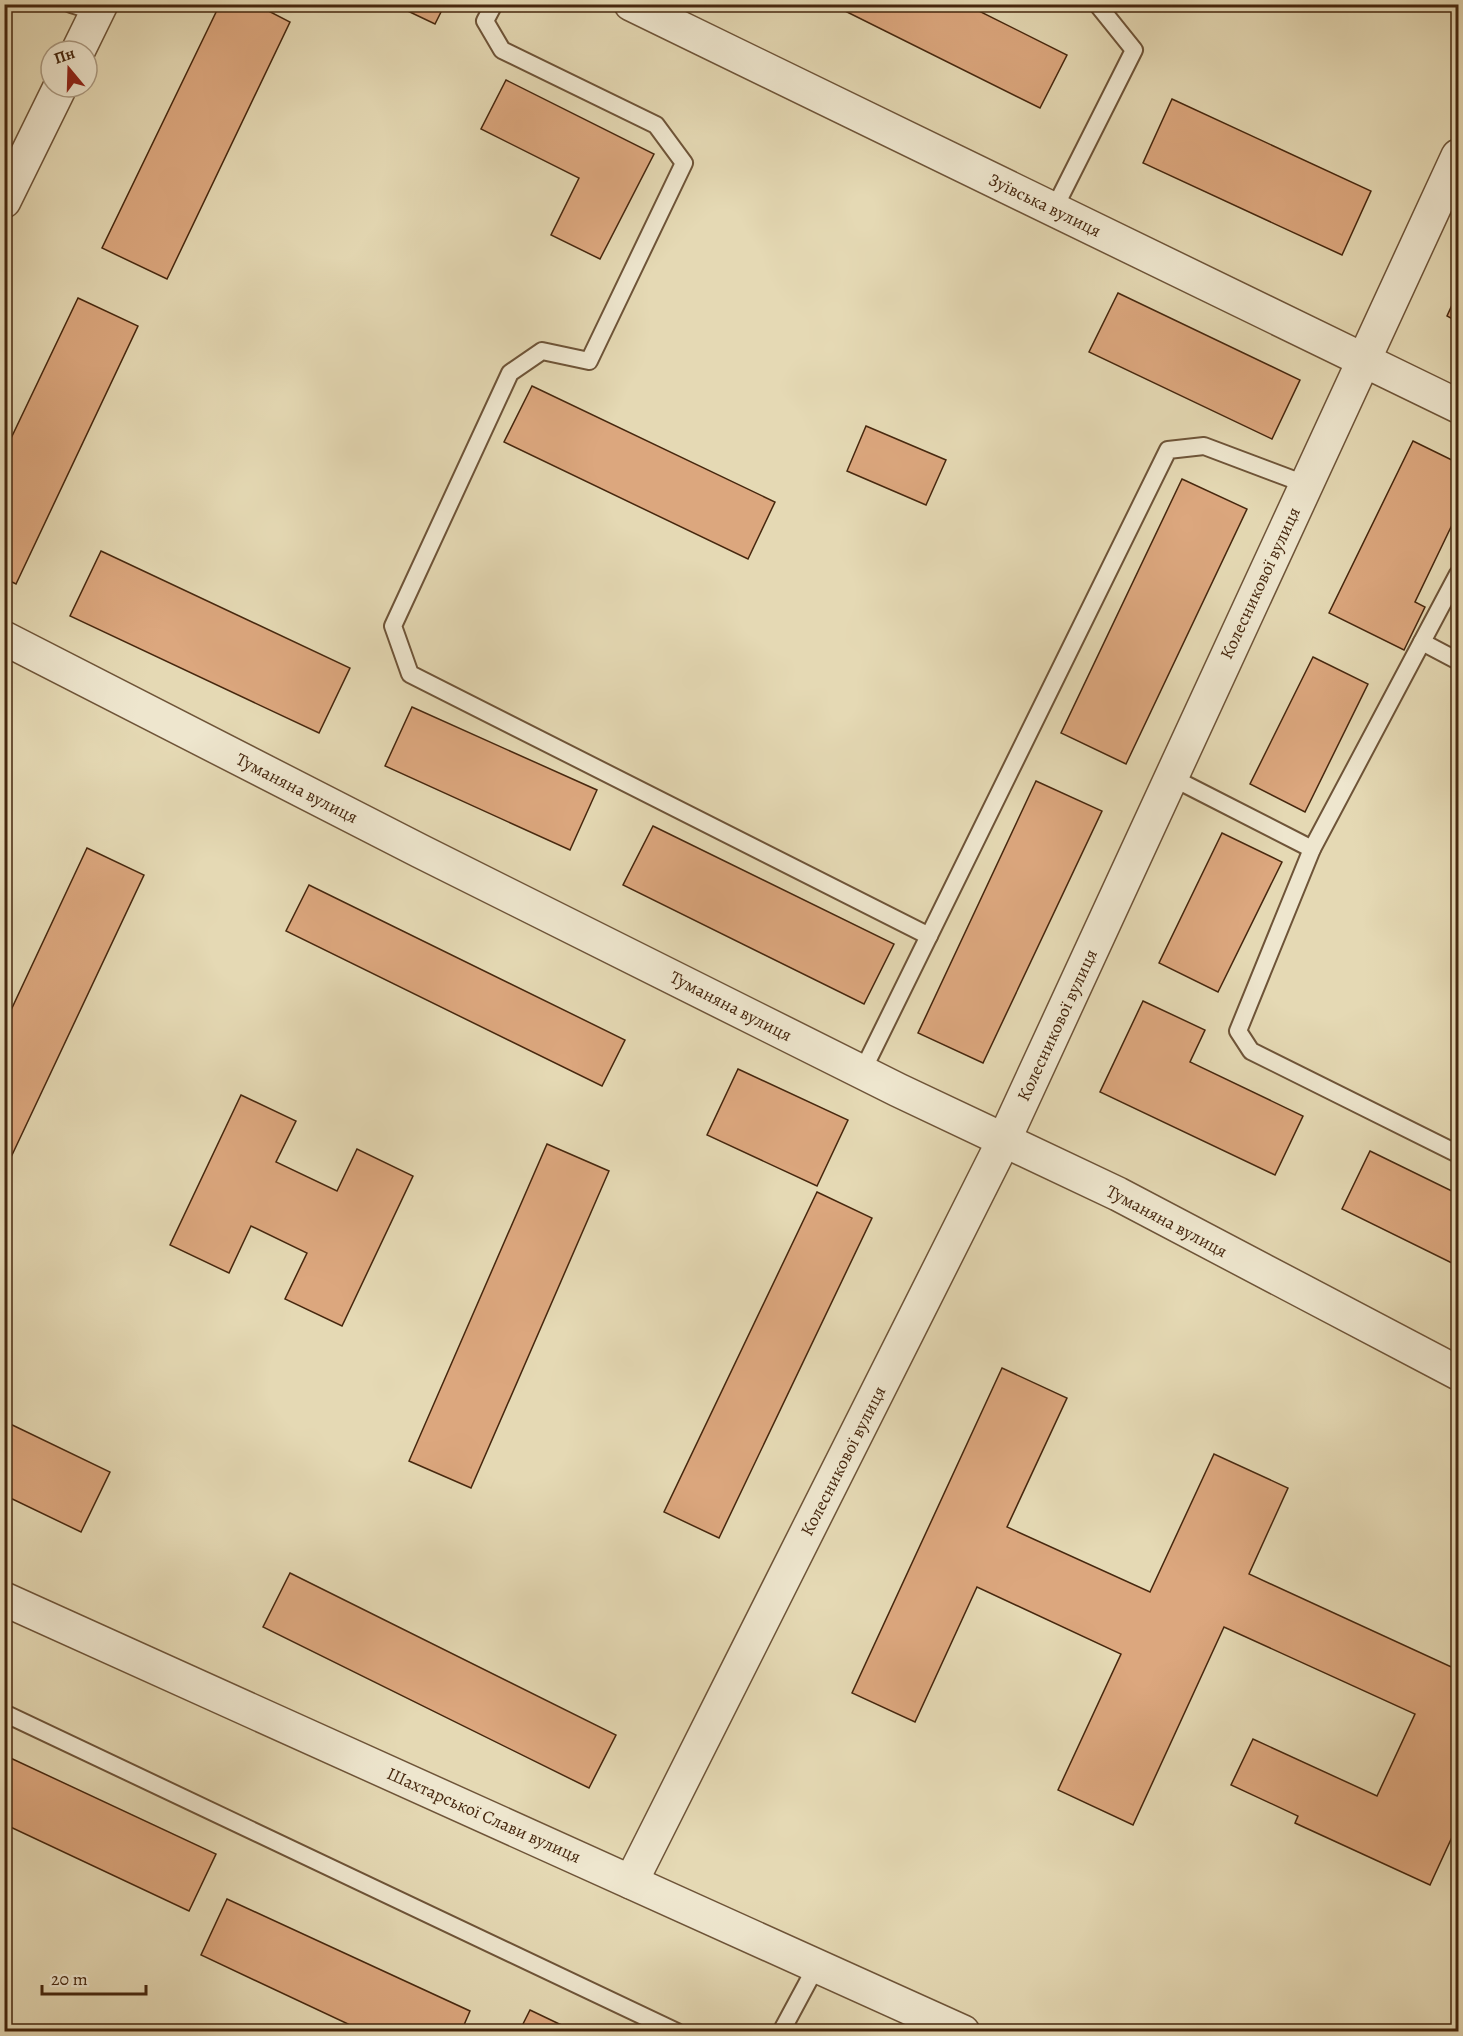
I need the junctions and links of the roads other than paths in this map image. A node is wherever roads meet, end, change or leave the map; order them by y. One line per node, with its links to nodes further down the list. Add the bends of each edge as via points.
1 (494, 4): 19 (lane, via 485,21 502,50 656,125 684,163 589,361 542,351 510,373 393,626 410,674)
2 (631, 4): 9 (street, Зуївська вулиця)
3 (1097, 4): 9 (lane, via 1134,50)
4 (89, 7): 5 (street)
5 (81, 39)
6 (54, 99): 8 (street)
7 (1458, 156): 10 (street, Колесникової вулиця)
8 (4, 201)
9 (1054, 209): 10 (street, Зуївська вулиця)
10 (1363, 360): 11 (street, Зуївська вулиця); 12 (street, Колесникової вулиця)
11 (1458, 406)
12 (1305, 484): 17 (street, Колесникової вулиця); 19 (lane, via 1204,446 1168,450)
13 (1458, 574): 15 (lane)
14 (4, 638): 20 (street, Туманяна вулиця)
15 (1422, 642): 16 (lane); 18 (lane)
16 (1458, 661)
17 (1171, 777): 18 (lane); 21 (street, Колесникової вулиця)
18 (1312, 849): 22 (lane, via 1238,1031 1251,1051)
19 (929, 936): 20 (lane)
20 (862, 1072): 21 (street, Туманяна вулиця)
21 (1004, 1140): 23 (street, Туманяна вулиця, via 1118,1194); 26 (street, Колесникової вулиця)
22 (1458, 1154)
23 (1458, 1373)
24 (4, 1599): 26 (street, Шахтарської Слави вулиця)
25 (4, 1713): 28 (lane)
26 (631, 1882): 27 (street, Шахтарської Слави вулиця)
27 (817, 1965): 29 (lane); 30 (street, Шахтарської Слави вулиця)
28 (677, 2031)
29 (782, 2031)
30 (963, 2031)

